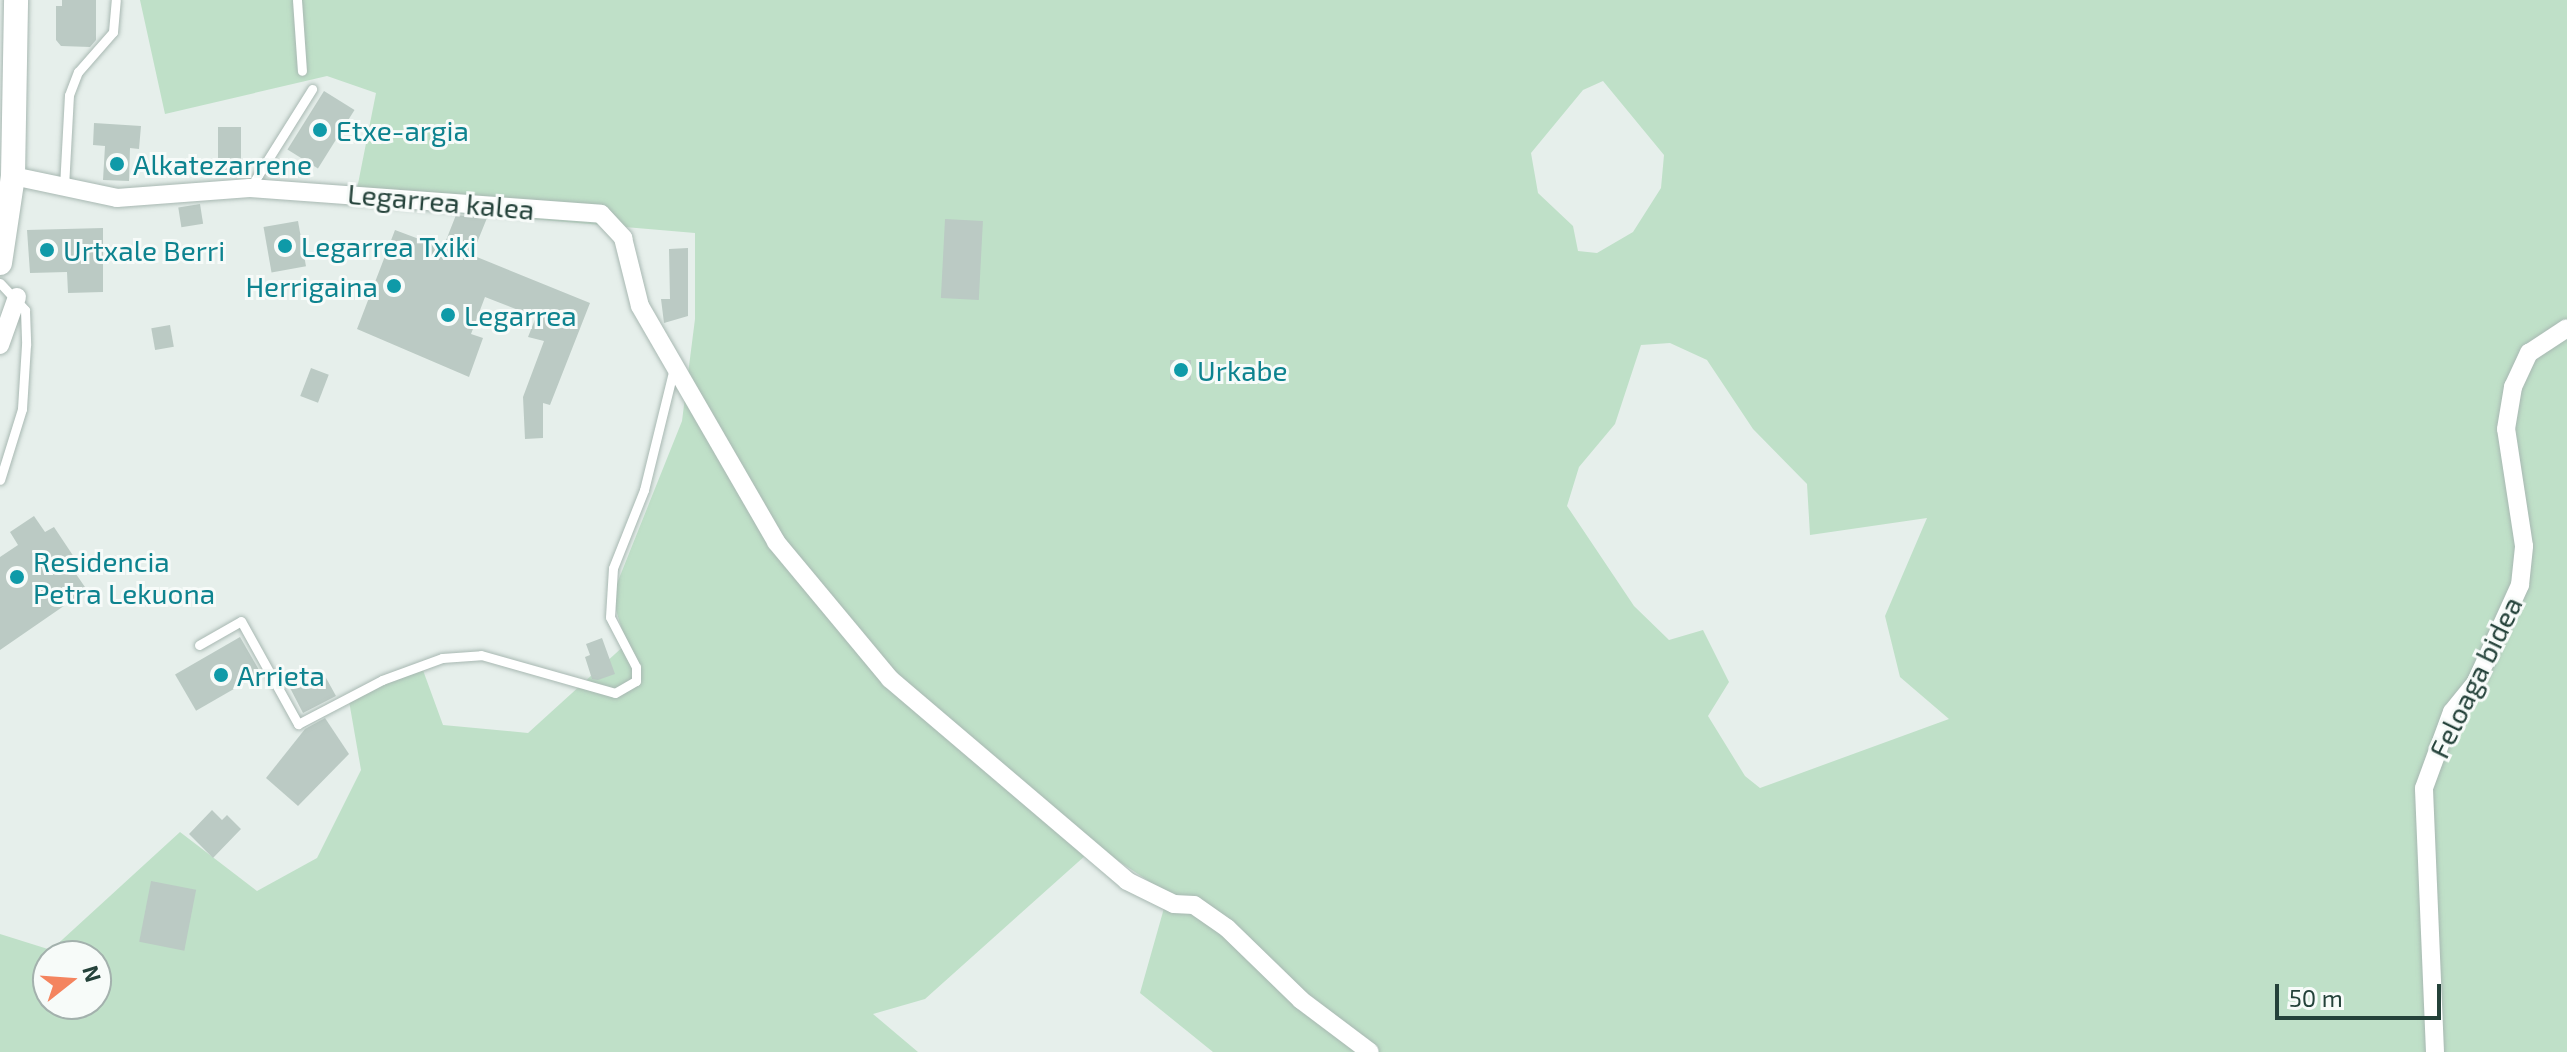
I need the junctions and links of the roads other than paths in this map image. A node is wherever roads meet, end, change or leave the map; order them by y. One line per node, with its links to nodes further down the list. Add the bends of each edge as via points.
1 (16, 0): 6 (main road)
2 (116, 0): 7 (lane, via 113,32 78,72 69,95)
3 (297, 0): 4 (lane)
4 (302, 71)
5 (312, 89): 8 (lane)
6 (13, 176): 7 (street, Legarrea kalea); 9 (main road)
7 (64, 187): 8 (street, Legarrea kalea, via 117,198)
8 (250, 188): 14 (street, Legarrea kalea, via 601,214 623,238 640,306)
9 (0, 263)
10 (0, 283): 11 (lane)
11 (17, 297): 13 (street); 15 (lane, via 25,310 22,409)
12 (2567, 328): 18 (street, Feloaga bidea, via 2529,353 2513,387 2506,429 2524,546 2520,585 2476,682 2452,712 2424,788)
13 (0, 345)
14 (674, 368): 16 (lane, via 644,490 613,568 610,617 636,667 636,681 615,693 481,655 442,658 382,680 298,724 241,621); 17 (street, Legarrea kalea, via 791,565 890,679 1127,881 1174,904 1194,905 1227,928 1301,1000)
15 (0, 480)
16 (199, 645)
17 (1370, 1052)
18 (2435, 1052)

